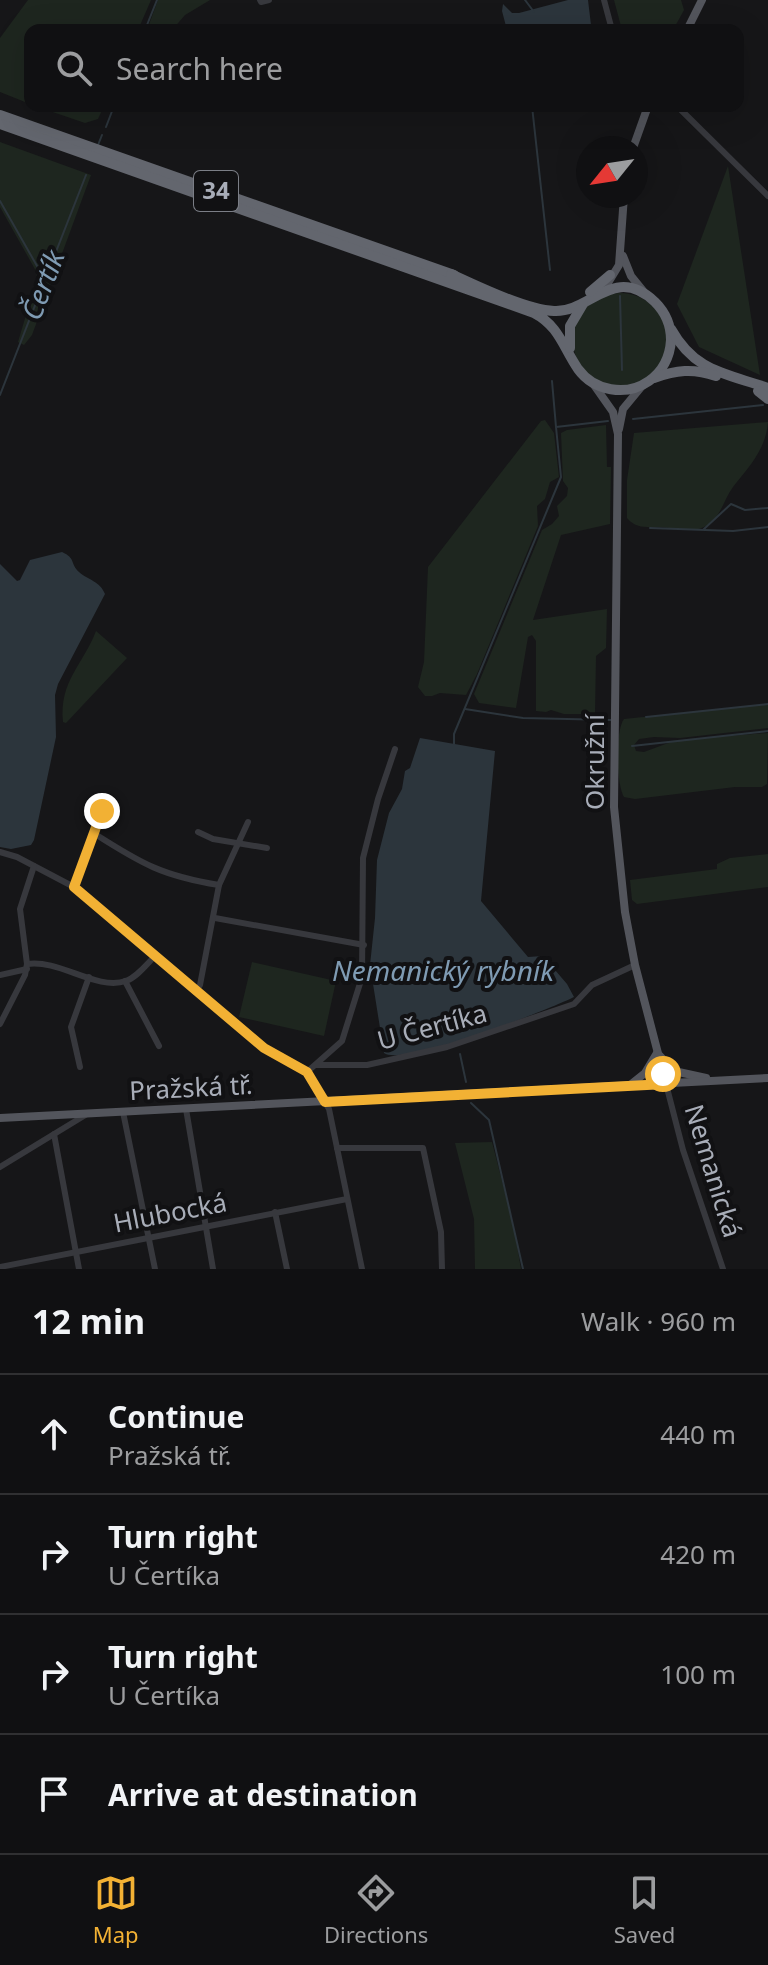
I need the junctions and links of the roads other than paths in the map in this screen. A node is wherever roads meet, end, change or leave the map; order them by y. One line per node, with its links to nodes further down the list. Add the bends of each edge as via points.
1 (260, 0): 2 (street)
2 (269, 0)
3 (604, 0): 5 (street)
4 (702, 0): 6 (main road)
5 (610, 24)
6 (690, 24)
7 (646, 112): 10 (main road)
8 (683, 112): 12 (street)
9 (2, 118): 11 (highway, 34)
10 (637, 136)
11 (113, 160): 16 (highway, 34); 22 (highway, 34, via 534,313 549,322)
12 (768, 196)
13 (623, 208): 14 (main road)
14 (622, 228): 15 (main road); 17 (main road)
15 (621, 250): 18 (main road, via 616,272); 19 (main road, via 631,276)
16 (451, 274): 17 (highway, via 555,306 579,299); 20 (highway, via 546,310)
17 (610, 275)
18 (603, 291): 19 (highway, via 626,288); 20 (highway)
19 (650, 298): 21 (highway)
20 (584, 302): 22 (highway, via 570,326)
21 (669, 324): 24 (highway, via 670,351); 25 (highway, via 697,362)
22 (571, 354): 23 (highway, 34)
23 (590, 381): 24 (highway, via 616,390); 26 (main road, Okružní, via 613,412)
24 (647, 382): 25 (highway, via 694,370); 26 (main road, Okružní, via 623,409)
25 (765, 394)
26 (618, 434): 41 (main road, Okružní, via 614,807)
27 (395, 749): 39 (street, U Čertíka, via 363,858)
28 (102, 811): 31 (street)
29 (248, 822): 32 (street)
30 (198, 832): 32 (street)
31 (95, 834): 36 (street, via 165,874); 37 (street)
32 (238, 842): 33 (street); 36 (street)
33 (267, 848)
34 (0, 852): 35 (street)
35 (34, 866): 37 (street); 42 (street, via 20,909)
36 (219, 885): 38 (street)
37 (74, 887): 40 (street)
38 (215, 918): 39 (street); 46 (street)
39 (364, 945): 50 (street, U Čertíka, via 362,977 342,1041)
40 (155, 956): 45 (street); 46 (street)
41 (635, 965): 49 (main road, Okružní); 50 (street, U Čertíka, via 592,985 574,1004 459,1044 367,1065)
42 (27, 966): 43 (street); 44 (street, via 53,964); 47 (street)
43 (0, 975)
44 (89, 977): 45 (street); 51 (street, via 71,1027)
45 (125, 981): 48 (street)
46 (195, 992): 52 (street, via 264,1048)
47 (0, 1024)
48 (159, 1046)
49 (657, 1053): 54 (main road, via 678,1072); 55 (main road, Okružní); 56 (main road)
50 (316, 1065): 52 (street, U Čertíka)
51 (80, 1067)
52 (307, 1072): 57 (street)
53 (768, 1078): 54 (main road, Pražská tř.)
54 (718, 1081): 55 (main road, Pražská tř.)
55 (666, 1084): 56 (main road, Pražská tř.); 77 (street, Nemanická)
56 (629, 1086): 57 (main road, Pražská tř.)
57 (325, 1102): 58 (main road, Pražská tř.); 63 (street)
58 (186, 1109): 59 (main road, Pražská tř.); 67 (street)
59 (123, 1112): 60 (main road, Pražská tř.); 68 (street)
60 (87, 1114): 61 (main road, Pražská tř.); 62 (street)
61 (0, 1118)
62 (54, 1134): 64 (street); 69 (street)
63 (337, 1148): 65 (street); 76 (street, via 423,1148 441,1232)
64 (0, 1167)
65 (347, 1199): 66 (street, Hlubocká); 75 (street)
66 (275, 1212): 67 (street, Hlubocká); 74 (street)
67 (206, 1226): 68 (street, Hlubocká); 73 (street)
68 (148, 1237): 69 (street, Hlubocká); 72 (street)
69 (75, 1252): 70 (street, Hlubocká); 71 (street)
70 (0, 1267)
71 (79, 1269)
72 (155, 1269)
73 (213, 1269)
74 (287, 1269)
75 (362, 1269)
76 (442, 1269)
77 (723, 1269)

